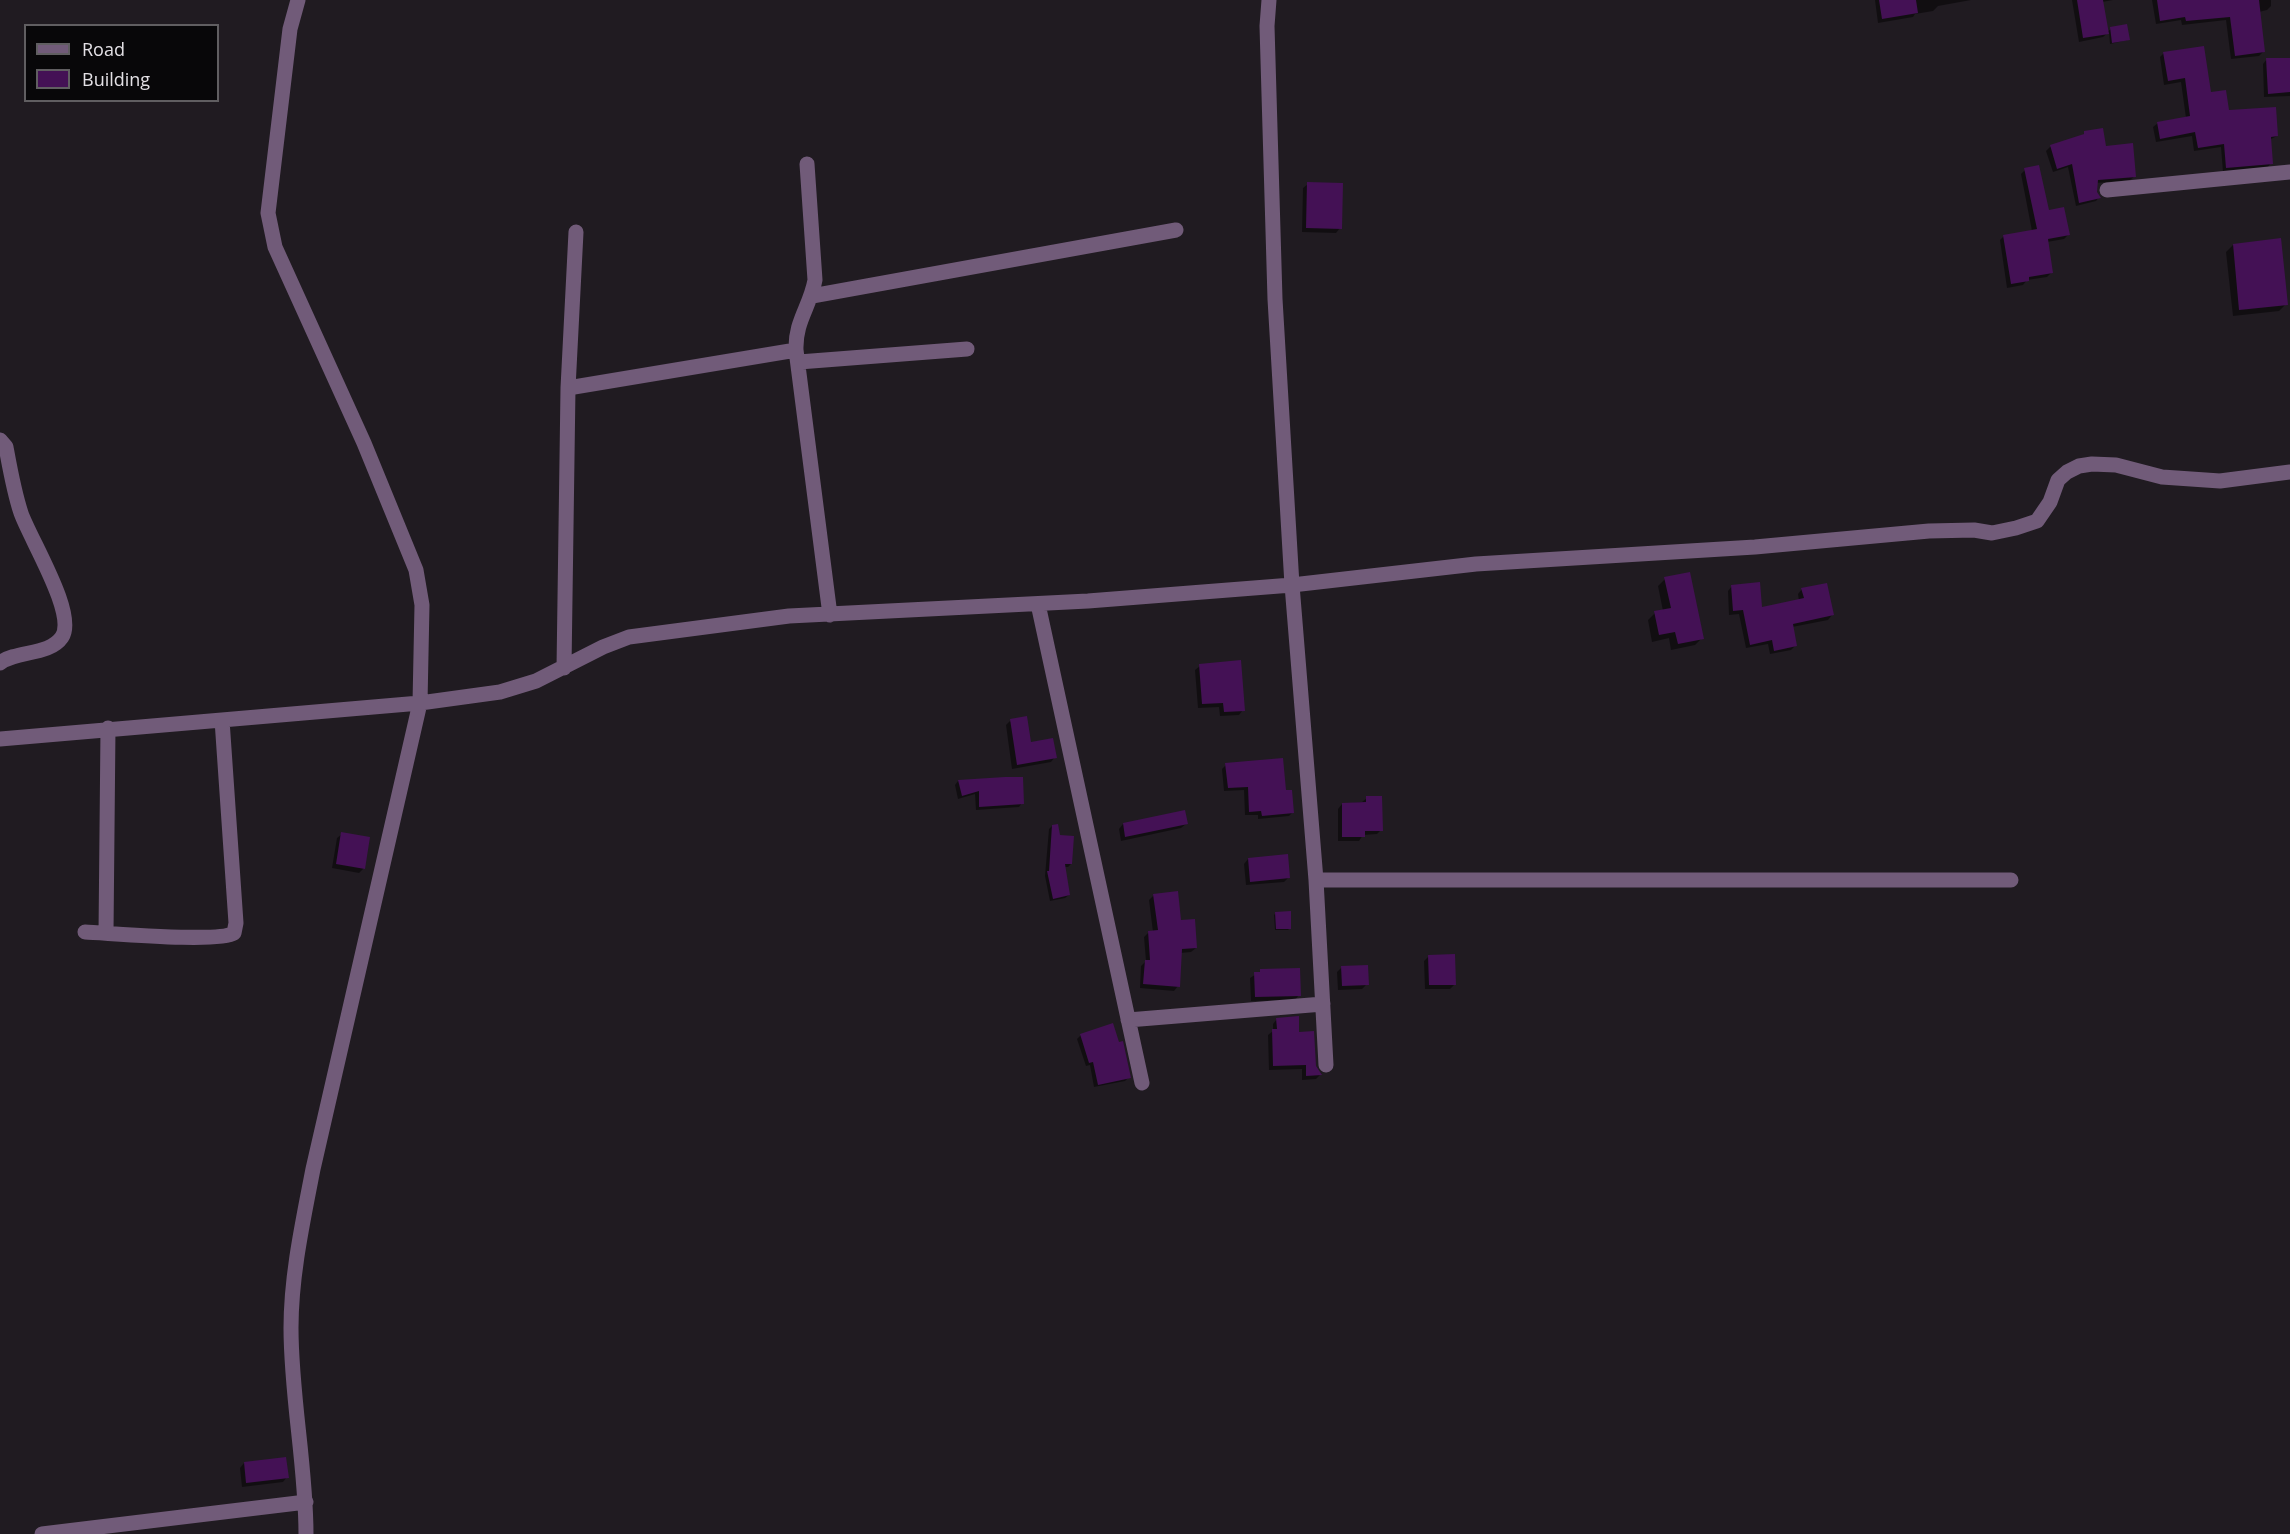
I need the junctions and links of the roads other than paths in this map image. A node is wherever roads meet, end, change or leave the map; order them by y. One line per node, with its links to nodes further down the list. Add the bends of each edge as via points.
1 (298, 0): 19 (street, via 290,30 268,213 275,247 416,570 422,605)
2 (1269, 0): 14 (street, via 1275,299)
3 (807, 164): 8 (street, via 815,280)
4 (2290, 172): 5 (street)
5 (2107, 190)
6 (1176, 230): 8 (street)
7 (576, 232): 11 (street)
8 (812, 296): 10 (street, via 798,328)
9 (967, 349): 10 (street)
10 (798, 356): 11 (street); 16 (street)
11 (568, 388): 18 (street)
12 (0, 440): 17 (street, via 6,447 22,515 59,594 65,629 53,645)
13 (2290, 472): 14 (street, via 2220,481 2162,477 2116,465 2092,464 2067,472 2058,480 2037,521 1992,533 1929,531 1755,547 1476,564)
14 (1292, 585): 15 (street); 23 (street)
15 (1038, 604): 16 (street); 28 (street)
16 (830, 615): 18 (street, via 789,616 629,637)
17 (0, 663)
18 (564, 668): 19 (street, via 500,692)
19 (420, 702): 20 (street); 31 (street, via 300,1241 291,1327)
20 (222, 720): 21 (street); 26 (street, via 234,933 228,937 197,937)
21 (108, 728): 22 (street); 26 (street)
22 (0, 738)
23 (1316, 880): 24 (street); 27 (street)
24 (2011, 880)
25 (85, 932): 26 (street)
26 (106, 933)
27 (1323, 1004): 28 (street); 29 (street)
28 (1128, 1020): 30 (street)
29 (1326, 1065)
30 (1142, 1083)
31 (306, 1502): 32 (street); 33 (street)
32 (42, 1534)
33 (306, 1534)

